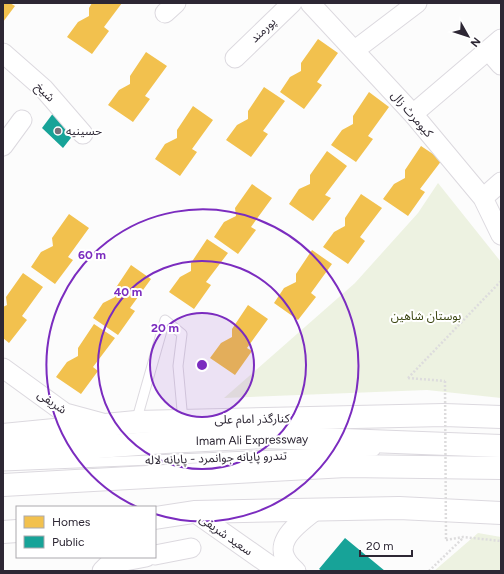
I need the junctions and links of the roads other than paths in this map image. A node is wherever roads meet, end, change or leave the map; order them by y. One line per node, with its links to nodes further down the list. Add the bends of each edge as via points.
1 (292, 3): 7 (street, پورمند)
2 (310, 3): 5 (street, کیومرث زال)
3 (417, 3): 5 (street)
4 (494, 44): 8 (street); 9 (street)
5 (355, 50): 9 (street, کیومرث زال)
6 (3, 53): 11 (street, شیخ, via 44,89)
7 (235, 58)
8 (501, 65)
9 (413, 114): 14 (street, کیومرث زال)
10 (22, 120): 12 (street)
11 (83, 134)
12 (3, 146)
13 (501, 182): 14 (street)
14 (483, 198): 15 (street, کیومرث زال)
15 (501, 235)
16 (3, 368): 20 (street, شریفی, via 66,413)
17 (501, 417): 18 (main road, کنارگذر امام علی, via 444,415)
18 (183, 421): 19 (main road, کنارگذر امام علی); 19 (lane, via 178,366 182,334 165,320)
19 (136, 422): 20 (main road, کنارگذر امام علی)
20 (108, 424): 21 (main road, کنارگذر امام علی)
21 (3, 435)
22 (501, 446): 24 (main road, Imam Ali Expressway, via 264,438)
23 (501, 452): 25 (lane, تندرو پایانه جوانمرد - پایانه لاله, via 390,451)
24 (3, 454)
25 (3, 466)
26 (501, 468): 27 (main road, via 346,466)
27 (3, 485)
28 (316, 510): 29 (main road); 30 (main road, via 399,508); 39 (street, via 292,529 284,540 283,552 290,566)
29 (194, 512): 31 (main road); 38 (street, سعید شریفی)
30 (501, 513)
31 (156, 518)
32 (16, 531): 33 (main road)
33 (3, 532)
34 (191, 548): 35 (street)
35 (156, 555)
36 (141, 558): 37 (street, via 109,564)
37 (102, 571)
38 (278, 571)
39 (296, 571)

